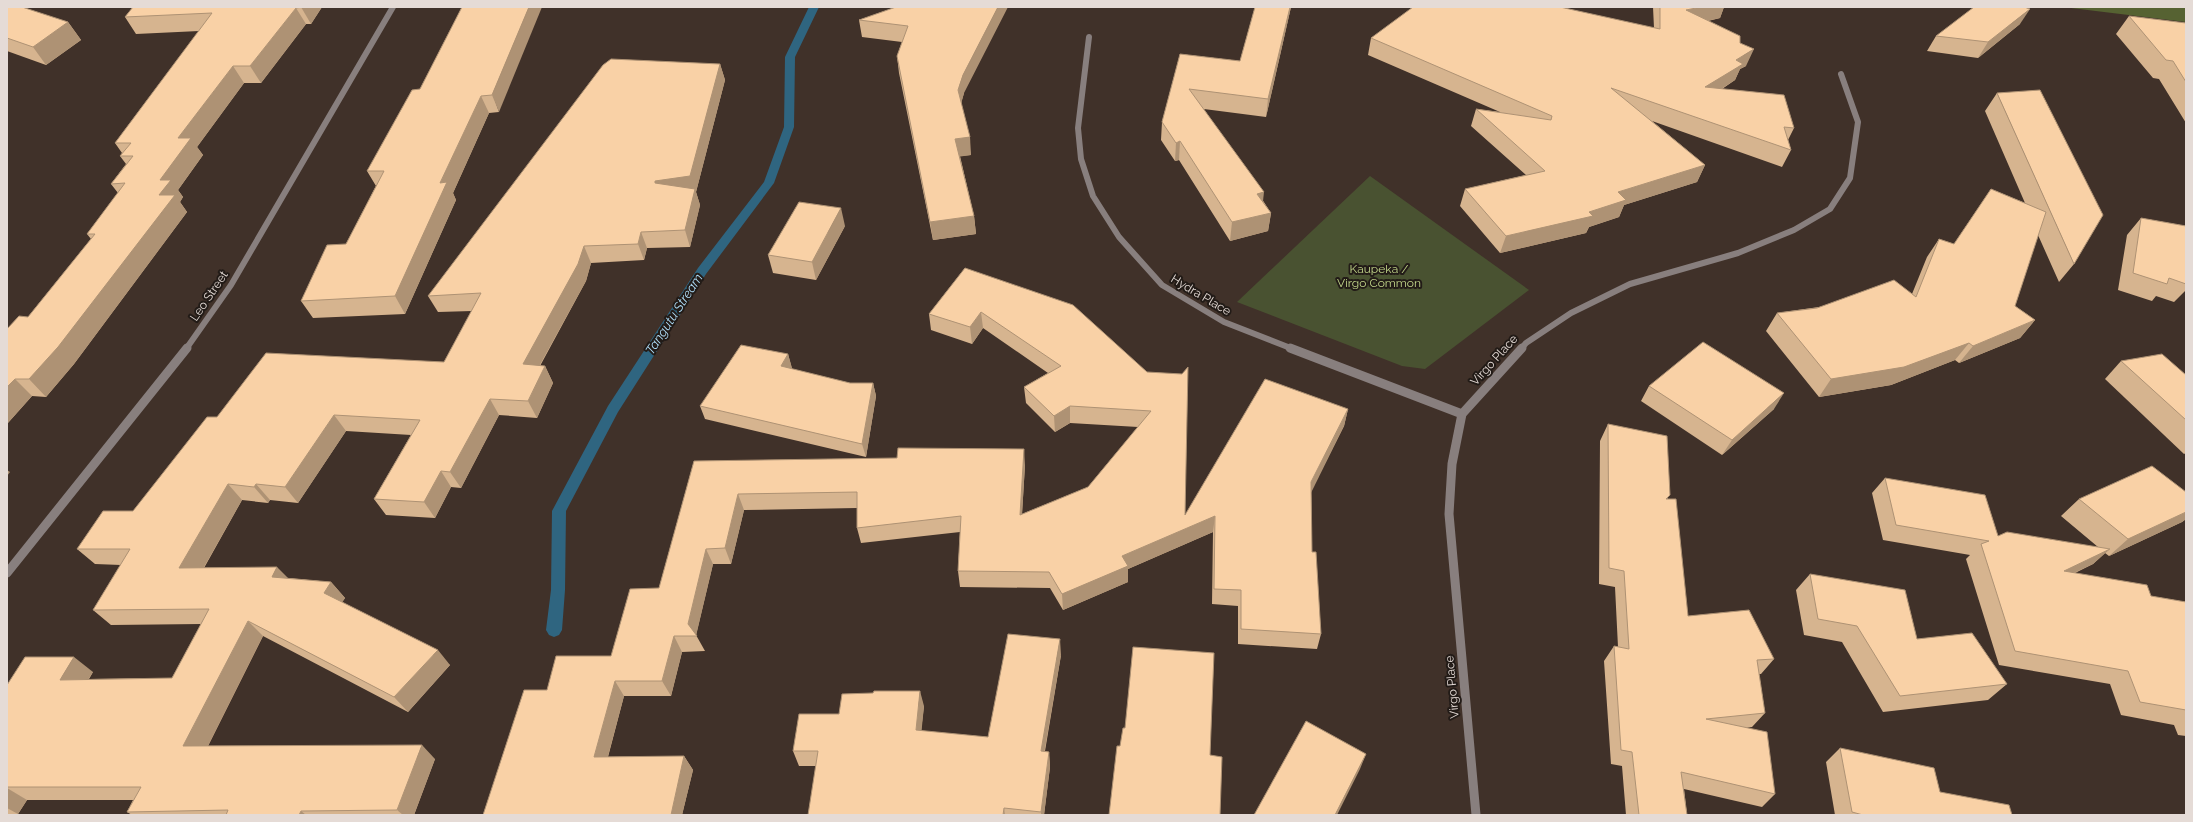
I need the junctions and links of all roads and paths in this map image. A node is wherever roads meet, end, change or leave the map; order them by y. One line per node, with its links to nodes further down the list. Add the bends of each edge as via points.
1 (393, 7): 5 (street, Leo Street, via 231,285 182,356)
2 (1089, 37): 4 (street, Hydra Place, via 1078,128 1082,159 1093,196 1118,237 1162,285 1224,322)
3 (1841, 74): 4 (street, Virgo Place, via 1858,122 1850,178 1830,209 1794,230 1738,253 1630,284 1571,313 1526,343)
4 (1462, 414): 6 (street, Virgo Place, via 1452,464 1449,514)
5 (7, 573)
6 (1476, 815)

